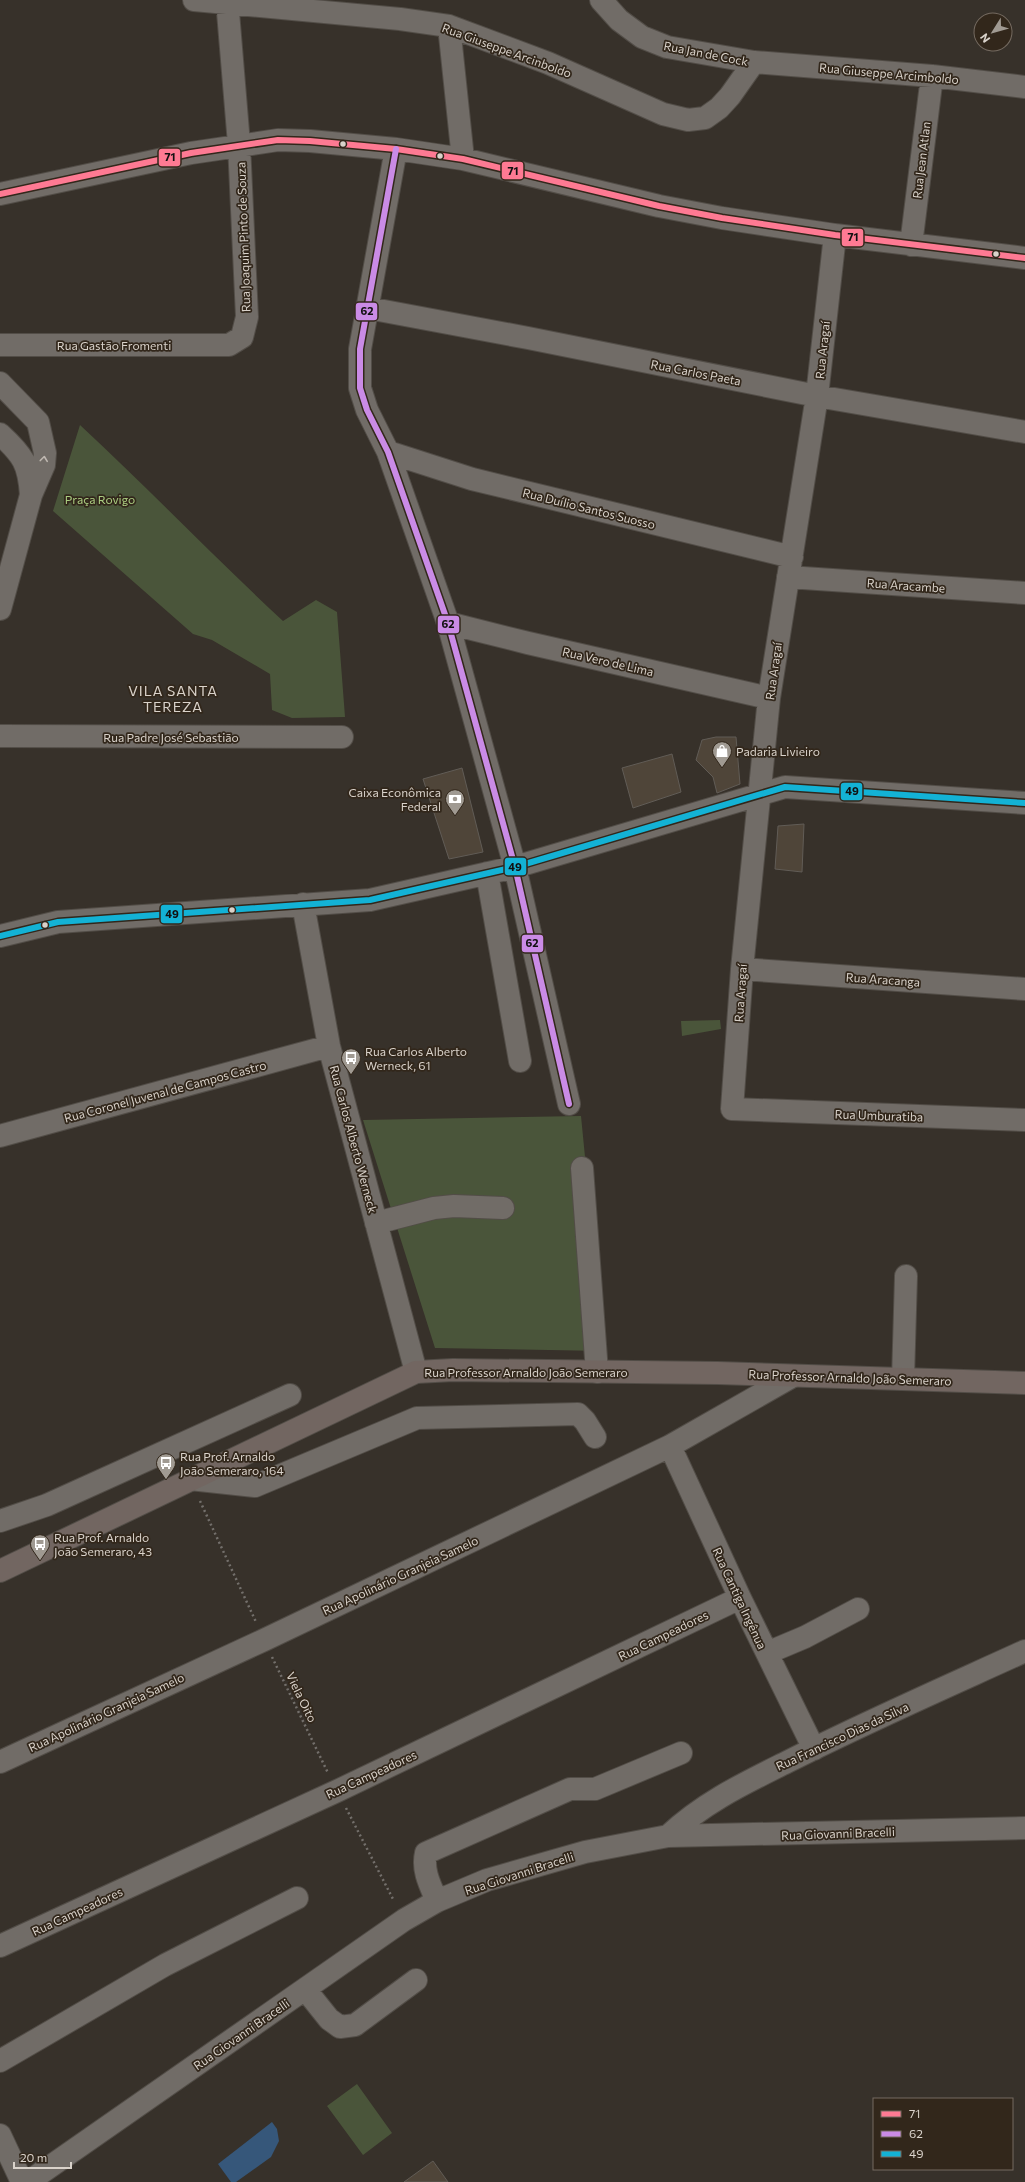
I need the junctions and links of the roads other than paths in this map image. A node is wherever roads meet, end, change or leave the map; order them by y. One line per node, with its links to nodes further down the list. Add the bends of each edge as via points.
1 (194, 0): 3 (street, Rua Giuseppe Arcinboldo)
2 (601, 0): 5 (street, Rua Jan de Cock, via 619,20 642,37 667,47)
3 (227, 2): 4 (street, Rua Giuseppe Arcinboldo); 8 (street, Rua Joaquim Pinto de Souza)
4 (449, 26): 5 (street, Rua Giuseppe Arcinboldo, via 548,63 663,114 688,120 705,118 719,108); 10 (street)
5 (754, 62): 6 (street, Rua Giuseppe Arcimboldo)
6 (932, 76): 7 (street, Rua Giuseppe Arcimboldo); 13 (street, Rua Jean Atlan)
7 (1025, 87)
8 (239, 144): 9 (street, via 278,140 310,141); 11 (street); 17 (street, Rua Joaquim Pinto de Souza, via 247,317 242,337)
9 (396, 149): 10 (street); 15 (street)
10 (462, 159): 12 (street, via 659,206)
11 (0, 194)
12 (835, 235): 13 (street); 19 (street, Rua Aragaí)
13 (911, 244): 14 (street)
14 (1025, 258)
15 (368, 308): 19 (street, Rua Carlos Paeta); 22 (street, via 360,349 360,388 367,410)
16 (0, 345): 17 (street, Rua Gastão Fromenti)
17 (228, 345)
18 (0, 383): 23 (street, one-way to 18, via 44,465 45,452 38,422)
19 (817, 396): 20 (street, Rua Carlos Paeta); 24 (street, Rua Aragaí)
20 (1025, 432)
21 (0, 434): 23 (street, via 23,459 29,472)
22 (388, 452): 24 (street, Rua Duílio Santos Suosso, via 472,479); 27 (street)
23 (31, 495): 26 (street)
24 (790, 567): 25 (street, Rua Aracambe); 28 (street, Rua Aragaí)
25 (1025, 593)
26 (0, 609)
27 (448, 623): 28 (street, Rua Vero de Lima); 33 (street)
28 (769, 698): 31 (street, Rua Aragaí)
29 (0, 736): 30 (street, Rua Padre José Sebastião)
30 (342, 737)
31 (759, 794): 32 (street, via 785,787); 33 (street); 37 (street, Rua Aragaí)
32 (1025, 803)
33 (514, 867): 34 (street); 41 (street)
34 (487, 874): 35 (street, via 370,900); 40 (street)
35 (303, 904): 36 (street, via 58,922); 39 (street, Rua Carlos Alberto Werneck)
36 (0, 936)
37 (742, 969): 38 (street, Rua Aracanga); 42 (street, Rua Aragaí)
38 (1025, 989)
39 (329, 1046): 44 (street, Rua Coronel Juvenal de Campos Castro); 47 (street, Rua Carlos Alberto Werneck)
40 (520, 1061)
41 (569, 1104)
42 (732, 1109): 43 (street, Rua Umburatiba)
43 (1025, 1120)
44 (0, 1136)
45 (582, 1168): 50 (street)
46 (503, 1208): 47 (street, via 434,1208)
47 (376, 1223): 49 (street, Rua Carlos Alberto Werneck)
48 (906, 1276): 52 (street)
49 (416, 1372): 50 (main road, Rua Professor Arnaldo João Semeraro); 57 (main road, Rua Professor Arnaldo João Semeraro)
50 (597, 1372): 51 (main road, Rua Professor Arnaldo João Semeraro)
51 (793, 1376): 52 (main road, Rua Professor Arnaldo João Semeraro); 56 (street, Rua Apolinário Granjeia Samelo)
52 (903, 1379): 53 (main road, Rua Professor Arnaldo João Semeraro)
53 (1025, 1383)
54 (290, 1395): 58 (street, via 47,1505)
55 (595, 1437): 57 (street, via 578,1414 417,1418 255,1486)
56 (670, 1446): 60 (street, Rua Cantiga Ingênua); 66 (street, Rua Apolinário Granjeia Samelo, via 264,1640)
57 (190, 1479): 59 (main road, Rua Professor Arnaldo João Semeraro)
58 (0, 1521)
59 (0, 1571)
60 (740, 1598): 63 (street, Rua Cantiga Ingênua); 71 (street, Rua Campeadores, via 337,1791)
61 (858, 1609): 63 (street)
62 (1025, 1651): 64 (street, Rua Francisco Dias da Silva)
63 (766, 1653): 64 (street, Rua Cantiga Ingênua)
64 (814, 1749): 68 (street, Rua Francisco Dias da Silva, via 699,1809)
65 (681, 1753): 70 (street, via 596,1789 570,1789 426,1853 424,1862 428,1882)
66 (0, 1762)
67 (1025, 1828): 68 (street, Rua Giovanni Bracelli)
68 (668, 1836): 70 (street, Rua Giovanni Bracelli, via 585,1852 487,1880)
69 (297, 1898): 74 (street, via 165,1965)
70 (437, 1900): 73 (street, Rua Giovanni Bracelli, via 404,1920)
71 (0, 1946)
72 (416, 1980): 73 (street, via 355,2025 340,2027 329,2020)
73 (306, 1989): 77 (street, Rua Giovanni Bracelli)
74 (0, 2061)
75 (0, 2135): 76 (street)
76 (22, 2182)
77 (28, 2182)

